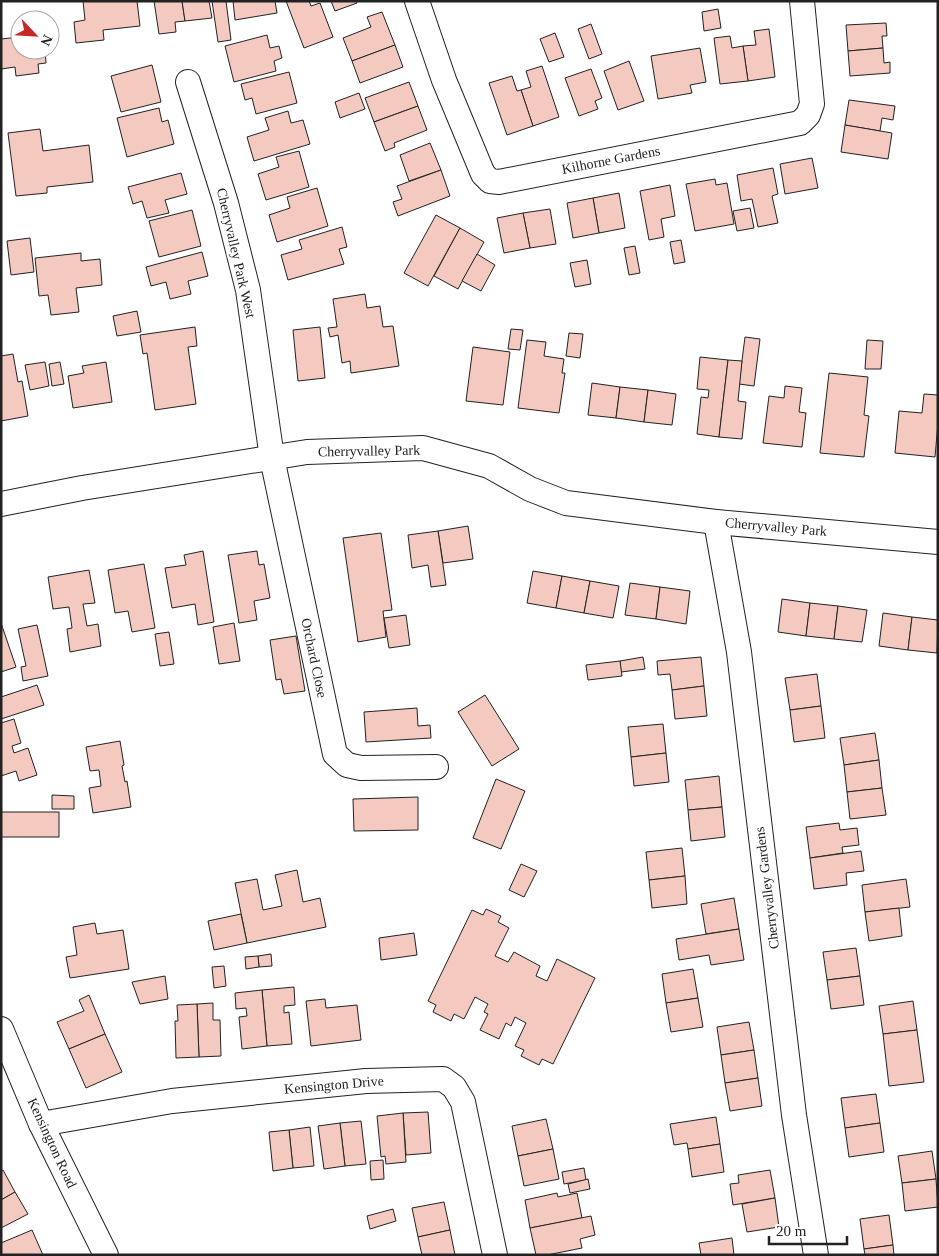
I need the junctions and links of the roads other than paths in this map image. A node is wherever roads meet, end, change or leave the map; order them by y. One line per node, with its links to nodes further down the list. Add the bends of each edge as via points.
1 (417, 1): 2 (street, Kilhorne Gardens, via 444,80 483,174 490,181 499,182 800,123 812,104)
2 (802, 1)
3 (188, 82): 4 (street, Cherryvalley Park West, via 226,203 248,290)
4 (272, 458): 5 (street, Cherryvalley Park); 6 (street, Cherryvalley Park, via 306,452 422,448 489,466 530,489 566,503); 8 (street, Orchard Close, via 334,754 346,765 361,768)
5 (1, 504)
6 (716, 522): 7 (street, Cherryvalley Park); 13 (street, Cherryvalley Gardens, via 739,652 794,1115)
7 (938, 542)
8 (436, 767)
9 (1, 1029): 10 (street, Kensington Road)
10 (41, 1124): 11 (street, Kensington Road); 12 (street, Kensington Drive, via 172,1101 366,1081 442,1079 454,1087 463,1102)
11 (106, 1255)
12 (495, 1255)
13 (816, 1255)

